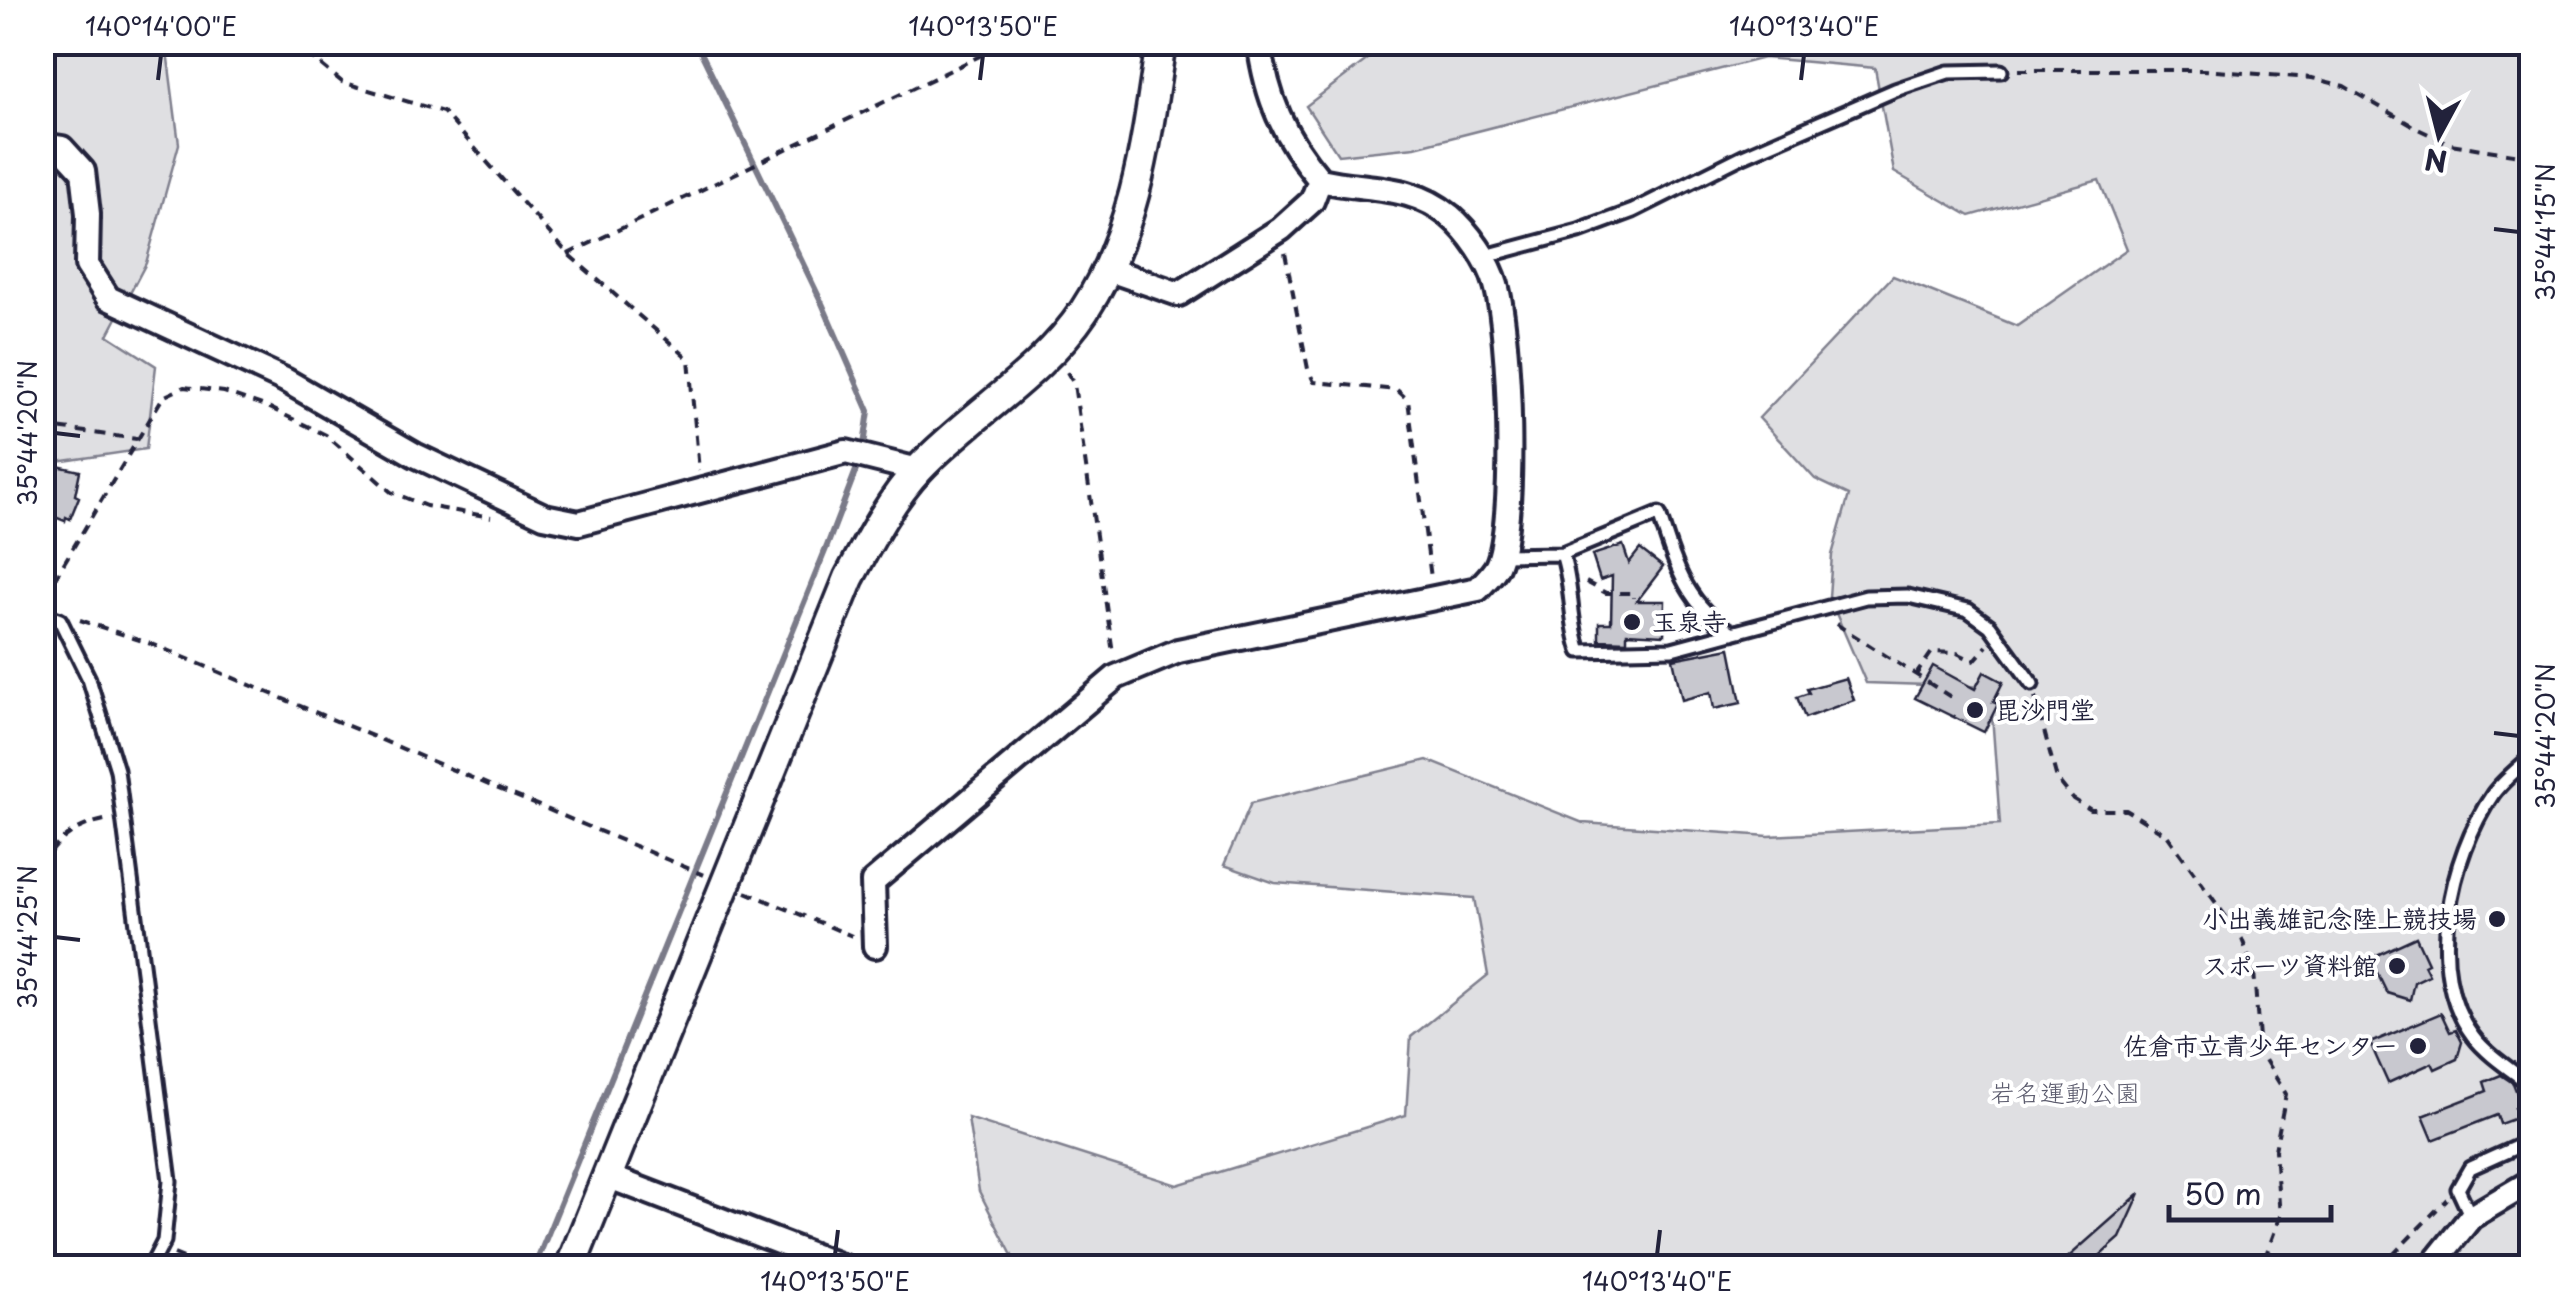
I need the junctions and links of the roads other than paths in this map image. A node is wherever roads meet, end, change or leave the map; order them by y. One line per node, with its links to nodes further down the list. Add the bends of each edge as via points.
1 (1161, 42): 7 (street, via 1142,166 1127,226)
2 (1259, 42): 5 (street, via 1265,86 1297,152)
3 (2001, 71): 6 (lane, via 1948,72 1895,90 1633,211)
4 (42, 145): 8 (street, via 62,148 83,171 87,266 108,298 284,380 415,455 544,516 579,524 846,452)
5 (1320, 180): 6 (street, via 1424,197 1454,219); 7 (street, via 1312,201 1281,229 1179,294)
6 (1482, 257): 10 (street, via 1496,284 1508,370 1506,533)
7 (1107, 269): 8 (street, via 1052,348)
8 (918, 470): 18 (street, via 849,578)
9 (1562, 554): 10 (lane); 12 (lane, via 1659,514 1698,606); 12 (lane, via 1580,652 1672,648)
10 (1500, 555): 15 (street, via 1478,589 1178,651 1116,677 873,882)
11 (42, 613): 21 (lane, via 60,620 88,679 117,770 170,1181 164,1241)
12 (1733, 633): 13 (lane, via 1866,597 1908,596 1968,610 1997,635)
13 (2032, 684)
14 (2532, 756): 16 (lane, via 2494,793 2472,834 2450,894 2446,929 2450,988 2473,1036)
15 (875, 946)
16 (2532, 1086)
17 (2532, 1140): 20 (lane, via 2470,1168 2458,1188)
18 (607, 1176): 22 (street); 23 (street)
19 (2532, 1182): 20 (street)
20 (2472, 1218): 24 (street)
21 (150, 1268)
22 (570, 1268)
23 (846, 1268)
24 (2430, 1268)

